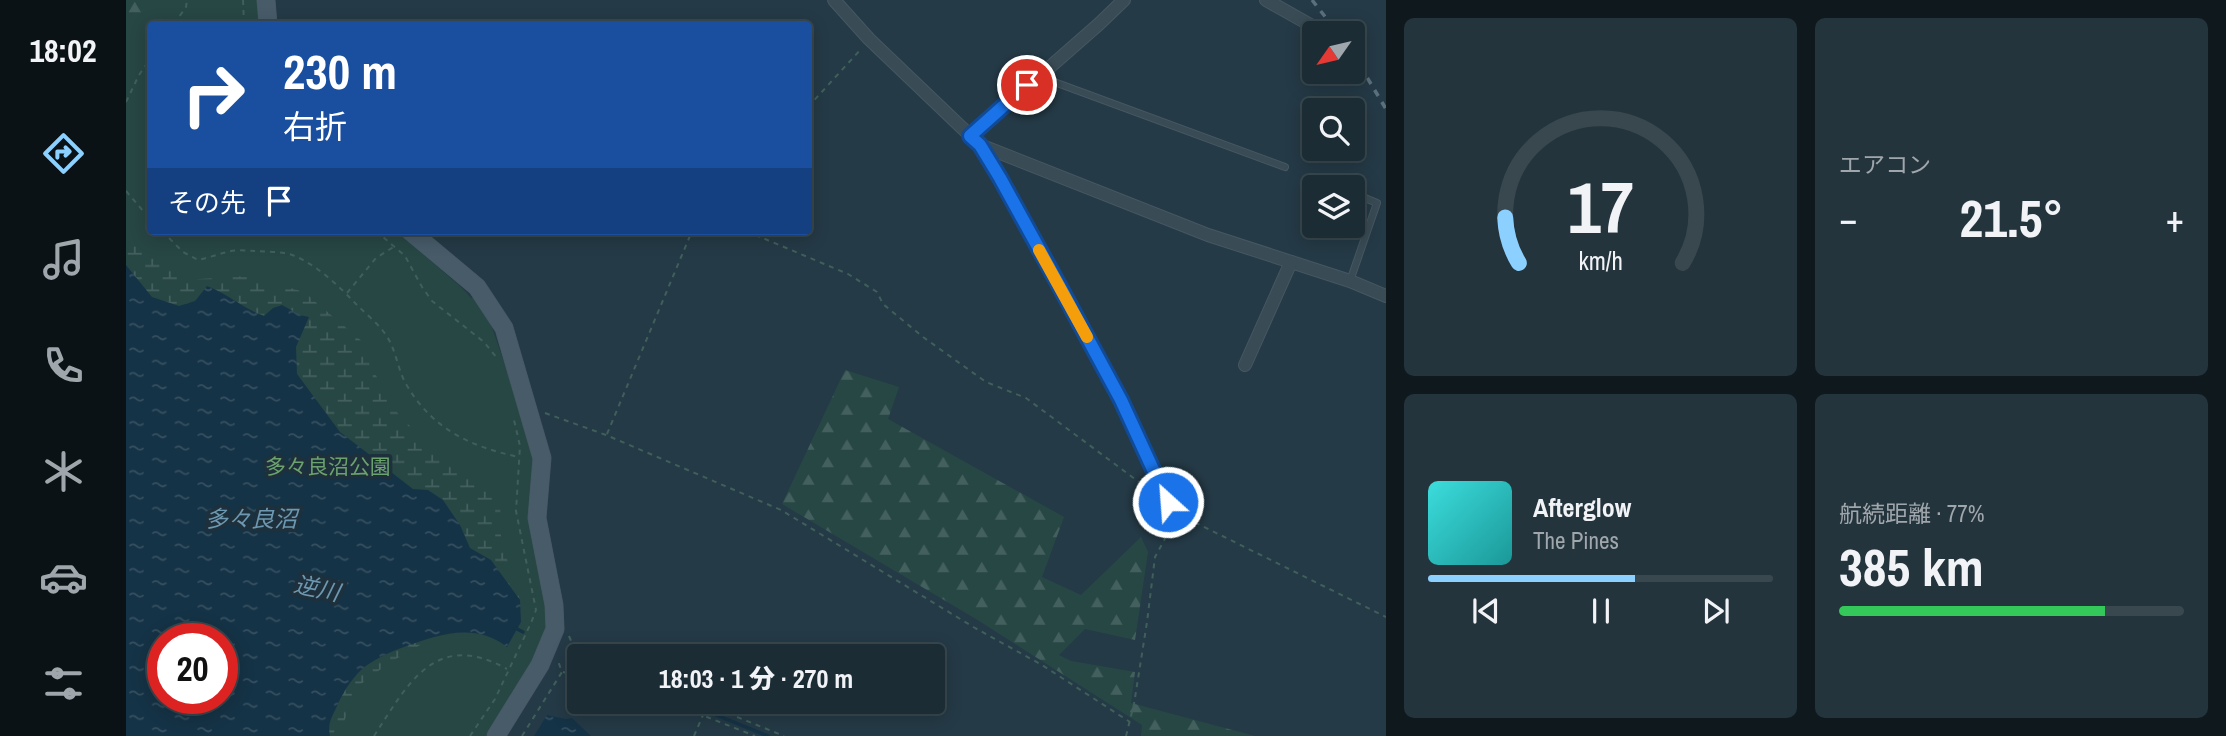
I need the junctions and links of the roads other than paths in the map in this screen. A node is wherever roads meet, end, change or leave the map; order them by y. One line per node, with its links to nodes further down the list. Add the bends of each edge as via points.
1 (267, 0): 5 (street)
2 (834, 0): 8 (street)
3 (1124, 0): 7 (street)
4 (1266, 0): 6 (street)
5 (268, 21)
6 (1303, 21)
7 (1038, 76): 8 (street); 9 (lane)
8 (975, 141): 14 (street, via 1208,235); 18 (lane, via 1000,178 1121,400 1168,502)
9 (1285, 167)
10 (1365, 198): 13 (lane, via 1377,203)
11 (415, 235): 19 (street, via 477,288 504,328 521,411 542,458 537,518 555,629 540,665)
12 (1365, 238): 15 (lane)
13 (1365, 238)
14 (1291, 262): 15 (street); 17 (street)
15 (1350, 281): 16 (street)
16 (1386, 296)
17 (1245, 365)
18 (1178, 514)
19 (496, 736)

